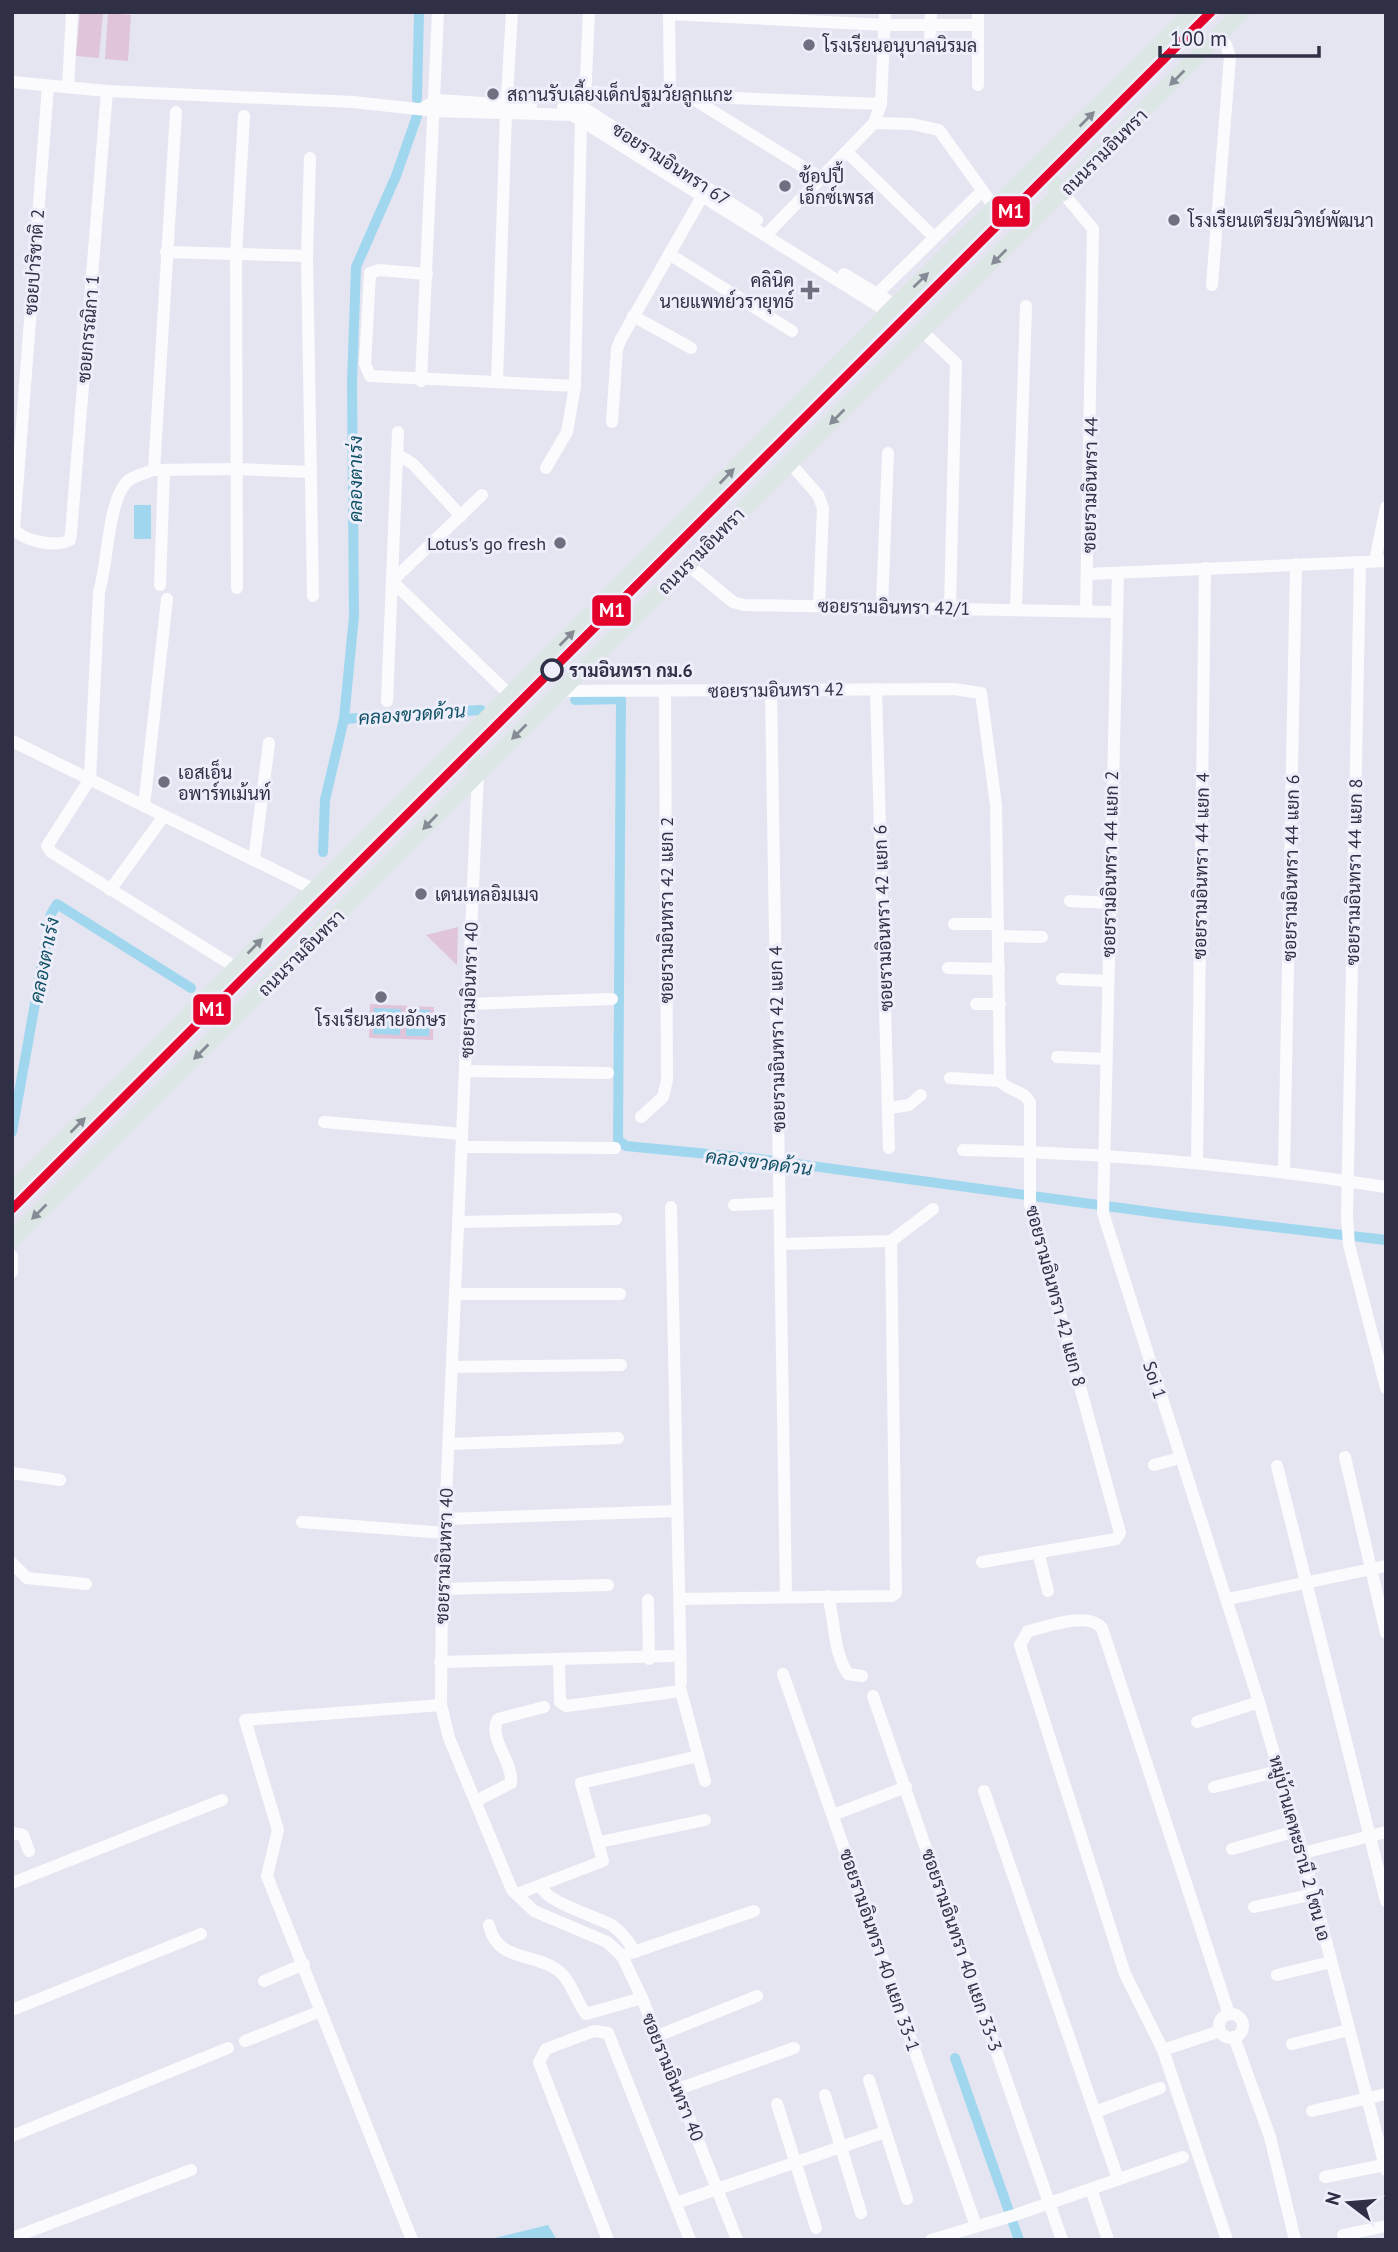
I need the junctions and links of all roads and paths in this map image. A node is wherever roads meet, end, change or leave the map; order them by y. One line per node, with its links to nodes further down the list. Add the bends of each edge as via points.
1 (72, 12): 16 (street)
2 (438, 12): 22 (street)
3 (512, 12): 23 (street)
4 (589, 12): 18 (street)
5 (1193, 12): 30 (main road, ถนนรามอินทรา, one-way to 5)
6 (1242, 12): 11 (main road, ถนนรามอินทรา)
7 (669, 13): 10 (street); 19 (street)
8 (931, 18): 9 (street); 10 (street); 12 (street)
9 (978, 18): 14 (street)
10 (885, 19): 21 (street)
11 (1218, 37): 33 (main road, ถนนรามอินทรา, one-way to 33); 43 (street, via 1230,57)
12 (930, 46)
13 (12, 82): 15 (street, ซอยรามอินทรา 67)
14 (978, 85)
15 (48, 86): 16 (street, ซอยรามอินทรา 67); 66 (street, ซอยปาริชาติ 2, via 14,529 25,539)
16 (68, 87): 17 (street, ซอยรามอินทรา 67)
17 (107, 91): 22 (street, ซอยรามอินทรา 67); 66 (street, ซอยกรรณิกา 1, via 71,533 64,543)
18 (583, 92): 19 (street); 25 (street)
19 (670, 95): 20 (street)
20 (687, 96): 21 (street); 31 (street)
21 (881, 104): 27 (street)
22 (432, 106): 23 (street, ซอยรามอินทรา 67); 42 (street)
23 (506, 109): 25 (street, ซอยรามอินทรา 67); 52 (street)
24 (176, 112): 38 (street)
25 (584, 115): 34 (street, ซอยรามอินทรา 67); 36 (street, ซอยรามอินทรา 67); 53 (street)
26 (244, 116): 39 (street)
27 (874, 123): 28 (street); 32 (street, via 939,130)
28 (847, 152): 31 (street); 37 (street)
29 (310, 158): 41 (street)
30 (1038, 167): 33 (main road); 35 (main road, ถนนรามอินทรา)
31 (821, 178): 36 (street)
32 (981, 192): 35 (street); 37 (street)
33 (1063, 193): 49 (main road, ถนนรามอินทรา, one-way to 49); 73 (street, ซอยรามอินทรา 44, via 1093,229)
34 (703, 195): 36 (street, ซอยรามอินทรา 67); 40 (street)
35 (995, 208): 46 (main road, ถนนรามอินทรา, one-way to 35)
36 (768, 232): 44 (street, ซอยรามอินทรา 67); 46 (street, ซอยรามอินทรา 67)
37 (934, 237): 44 (street)
38 (166, 252): 39 (street); 61 (street)
39 (236, 254): 41 (street); 59 (street)
40 (669, 254): 47 (street); 48 (street)
41 (307, 256): 62 (street)
42 (427, 274): 51 (street); 51 (street, via 379,270 368,279 368,373)
43 (1212, 285)
44 (877, 295): 46 (street, ซอยรามอินทรา 67)
45 (1026, 306): 82 (street)
46 (891, 308): 89 (main road, ถนนรามอินทรา, one-way to 46)
47 (633, 316): 50 (street); 54 (street, via 617,349)
48 (792, 331)
49 (923, 332): 58 (main road, ถนนรามอินทรา, one-way to 58); 81 (street, via 956,363)
50 (691, 348)
51 (421, 380): 52 (street)
52 (497, 382): 53 (street)
53 (576, 386): 60 (street, via 568,432)
54 (612, 422)
55 (398, 432): 57 (street)
56 (888, 453): 80 (street)
57 (397, 454): 65 (street, via 413,464); 74 (street)
58 (790, 463): 69 (main road, ถนนรามอินทรา); 79 (street, via 818,495 822,508)
59 (235, 468): 61 (street); 62 (street); 76 (street)
60 (546, 468)
61 (159, 470): 75 (street); 95 (street, via 128,481 118,494 113,513 99,592)
62 (311, 472): 77 (street)
63 (482, 495): 65 (street)
64 (1386, 507): 67 (street)
65 (461, 516): 74 (street)
66 (44, 541)
67 (1380, 561): 68 (street, ซอยรามอินทรา 44)
68 (1360, 562): 70 (street, ซอยรามอินทรา 44); 133 (street, ซอยรามอินทรา 44 แยก 8)
69 (687, 564): 79 (street, ซอยรามอินทรา 42/1, via 737,603); 86 (main road, ถนนรามอินทรา)
70 (1296, 564): 71 (street, ซอยรามอินทรา 44); 132 (street, ซอยรามอินทรา 44 แยก 6)
71 (1205, 568): 72 (street, ซอยรามอินทรา 44); 131 (street, ซอยรามอินทรา 44 แยก 4)
72 (1118, 573): 73 (street, ซอยรามอินทรา 44); 84 (street, ซอยรามอินทรา 44 แยก 2)
73 (1088, 574): 83 (street)
74 (392, 581): 89 (street); 90 (street)
75 (160, 585)
76 (237, 588)
77 (313, 596)
78 (167, 599): 96 (street)
79 (819, 606): 80 (street, ซอยรามอินทรา 42/1)
80 (882, 606): 81 (street, ซอยรามอินทรา 42/1)
81 (950, 607): 82 (street, ซอยรามอินทรา 42/1)
82 (1016, 609): 83 (street, ซอยรามอินทรา 42/1)
83 (1086, 611): 84 (street, ซอยรามอินทรา 42/1)
84 (1115, 612): 102 (street, ซอยรามอินทรา 44 แยก 2)
85 (876, 689): 87 (street, ซอยรามอินทรา 42); 104 (street, ซอยรามอินทรา 42, via 981,693 994,781); 122 (street, ซอยรามอินทรา 42 แยก 6)
86 (560, 691): 88 (street, ซอยรามอินทรา 42); 94 (main road, ถนนรามอินทรา, one-way to 94)
87 (771, 691): 88 (street, ซอยรามอินทรา 42); 136 (street, ซอยรามอินทรา 42 แยก 4)
88 (665, 692): 123 (street, ซอยรามอินทรา 42 แยก 2, via 666,1090 657,1107)
89 (510, 695): 91 (main road, ถนนรามอินทรา)
90 (387, 701)
91 (466, 738): 94 (main road); 99 (main road, ถนนรามอินทรา)
92 (12, 741): 95 (street)
93 (269, 743): 98 (street)
94 (478, 773): 113 (street, ซอยรามอินทรา 40); 142 (main road, ถนนรามอินทรา, one-way to 142)
95 (90, 779): 96 (street); 100 (street, via 47,846)
96 (144, 806): 97 (street)
97 (164, 816): 98 (street); 100 (street)
98 (254, 860): 99 (street)
99 (313, 889): 106 (main road, ถนนรามอินทรา, one-way to 99)
100 (110, 890): 106 (street)
101 (1070, 901): 102 (street)
102 (1110, 903): 110 (street, ซอยรามอินทรา 44 แยก 2)
103 (954, 924): 104 (street)
104 (998, 930): 105 (street); 108 (street)
105 (1042, 937)
106 (235, 967): 135 (main road, ถนนรามอินทรา, one-way to 106)
107 (948, 968): 108 (street)
108 (999, 969): 112 (street)
109 (1062, 979): 110 (street)
110 (1108, 981): 116 (street, ซอยรามอินทรา 44 แยก 2)
111 (612, 999): 113 (street)
112 (1000, 1003): 114 (street); 120 (street)
113 (468, 1004): 117 (street, ซอยรามอินทรา 40)
114 (976, 1004)
115 (1057, 1057): 116 (street)
116 (1106, 1059): 130 (street, ซอยรามอินทรา 44 แยก 2)
117 (465, 1071): 118 (street); 125 (street, ซอยรามอินทรา 40)
118 (608, 1073)
119 (950, 1078): 120 (street, ซอยรามอินทรา 42 แยก 8)
120 (1000, 1081): 129 (street, ซอยรามอินทรา 42 แยก 8, via 1029,1099)
121 (921, 1095): 122 (street, via 909,1105)
122 (889, 1108): 126 (street, ซอยรามอินทรา 42 แยก 6)
123 (641, 1118)
124 (324, 1122): 125 (street)
125 (462, 1141): 127 (street); 141 (street, ซอยรามอินทรา 40)
126 (889, 1147)
127 (615, 1148)
128 (963, 1150): 129 (street)
129 (1029, 1151): 130 (street); 164 (street, ซอยรามอินทรา 42 แยก 8, via 1030,1204 1120,1533 1116,1539)
130 (1104, 1156): 131 (street); 155 (street, Soi 1, via 1103,1207)
131 (1197, 1163): 132 (street)
132 (1284, 1171): 133 (street)
133 (1348, 1181): 134 (street); 151 (street, ซอยรามอินทรา 44 แยก 8, via 1349,1245)
134 (1386, 1187)
135 (12, 1191)
136 (779, 1203): 137 (street); 144 (street, ซอยรามอินทรา 42 แยก 4)
137 (734, 1205)
138 (671, 1207): 160 (street)
139 (933, 1209): 143 (street)
140 (616, 1219): 141 (street)
141 (458, 1222): 147 (street, ซอยรามอินทรา 40)
142 (12, 1239)
143 (891, 1241): 144 (street); 174 (street, via 897,1588 892,1596)
144 (780, 1244): 175 (street, ซอยรามอินทรา 42 แยก 4)
145 (12, 1256): 146 (street)
146 (12, 1272)
147 (455, 1294): 148 (street); 150 (street, ซอยรามอินทรา 40)
148 (620, 1294)
149 (621, 1366): 150 (street)
150 (452, 1367): 153 (street, ซอยรามอินทรา 40)
151 (1386, 1388)
152 (618, 1438): 153 (street)
153 (449, 1444): 161 (street, ซอยรามอินทรา 40)
154 (1345, 1457): 168 (street)
155 (1180, 1458): 156 (street); 176 (street, Soi 1)
156 (1154, 1465)
157 (1276, 1466): 170 (street)
158 (12, 1474): 159 (street)
159 (60, 1480)
160 (677, 1511): 161 (street); 178 (street)
161 (445, 1518): 163 (street, ซอยรามอินทรา 40)
162 (302, 1522): 163 (street)
163 (445, 1533): 172 (street, ซอยรามอินทรา 40)
164 (1038, 1552): 165 (street); 173 (street)
165 (982, 1562)
166 (12, 1563): 169 (street, via 27,1578)
167 (1386, 1566): 168 (street)
168 (1371, 1569): 170 (street); 179 (street)
169 (86, 1584)
170 (1306, 1585): 176 (street); 205 (street)
171 (608, 1586): 172 (street)
172 (442, 1589): 183 (street, ซอยรามอินทรา 40)
173 (1048, 1591)
174 (828, 1596): 175 (street); 185 (street, via 845,1670)
175 (786, 1597): 178 (street)
176 (1228, 1599): 188 (street, หมู่บ้านเคหะธานี 2 โซน เอ)
177 (648, 1600): 181 (street)
178 (680, 1600): 186 (street)
179 (1386, 1633)
180 (672, 1656): 181 (street)
181 (649, 1659): 182 (street)
182 (559, 1661): 183 (street); 194 (street, via 561,1702 566,1706 681,1691)
183 (440, 1662): 189 (street, ซอยรามอินทรา 40)
184 (783, 1674): 200 (street, ซอยรามอินทรา 40 แยก 33-1)
185 (862, 1676)
186 (681, 1683)
187 (873, 1696): 195 (street, ซอยรามอินทรา 40 แยก 33-3)
188 (1259, 1702): 191 (street); 193 (street, หมู่บ้านเคหะธานี 2 โซน เอ)
189 (441, 1705): 199 (street, ซอยรามอินทรา 40, via 449,1738); 222 (street, via 244,1720 278,1830 267,1876)
190 (544, 1707): 199 (street, via 498,1720 495,1730 512,1774 511,1783)
191 (1197, 1722)
192 (690, 1758): 206 (street, via 581,1783)
193 (1279, 1771): 196 (street); 202 (street, หมู่บ้านเคหะธานี 2 โซน เอ)
194 (705, 1781)
195 (906, 1787): 200 (street); 261 (street, ซอยรามอินทรา 40 แยก 33-3)
196 (1214, 1787)
197 (984, 1790): 247 (street)
198 (222, 1800): 210 (street)
199 (476, 1801): 212 (street, ซอยรามอินทรา 40)
200 (834, 1815): 263 (street, ซอยรามอินทรา 40 แยก 33-1)
201 (705, 1820): 206 (street)
202 (1296, 1831): 207 (street); 209 (street, หมู่บ้านเคหะธานี 2 โซน เอ)
203 (1386, 1832): 205 (street)
204 (12, 1833): 208 (street, via 23,1835)
205 (1369, 1836): 209 (street); 214 (street)
206 (600, 1842): 211 (street, via 603,1861)
207 (1232, 1849)
208 (29, 1851)
209 (1303, 1853): 213 (street, หมู่บ้านเคหะธานี 2 โซน เอ)
210 (12, 1883)
211 (541, 1886): 212 (street); 219 (street, via 548,1897 612,1926)
212 (517, 1894): 220 (street, ซอยรามอินทรา 40, via 534,1910 607,1942)
213 (1314, 1894): 215 (street); 221 (street, หมู่บ้านเคหะธานี 2 โซน เอ)
214 (1386, 1901)
215 (1254, 1907)
216 (754, 1911): 219 (street)
217 (489, 1925): 226 (street, via 495,1943 506,1951 563,1975 586,2014)
218 (201, 1934): 227 (street)
219 (635, 1952): 220 (street)
220 (622, 1956): 226 (street, ซอยรามอินทรา 40)
221 (1331, 1962): 223 (street); 230 (street, หมู่บ้านเคหะธานี 2 โซน เอ)
222 (304, 1964): 224 (street); 228 (street)
223 (1277, 1975)
224 (264, 1981)
225 (757, 1996): 232 (street)
226 (642, 1998): 232 (street, ซอยรามอินทรา 40)
227 (12, 2010)
228 (321, 2011): 234 (street); 268 (street)
229 (1229, 2014): 231 (street, via 1220,2020); 233 (street, via 1242,2023); 238 (street, via 1102,1628 1086,1620 1027,1631 1020,1645 1093,1876 1125,1974)
230 (1349, 2030): 235 (street); 244 (street, หมู่บ้านเคหะธานี 2 โซน เอ)
231 (1220, 2031): 233 (street); 238 (street)
232 (657, 2036): 241 (street, ซอยรามอินทรา 40)
233 (1234, 2038): 276 (street, via 1270,2137)
234 (245, 2042)
235 (1292, 2044)
236 (228, 2048): 249 (street)
237 (794, 2048): 241 (street)
238 (1163, 2050): 275 (street)
239 (869, 2080): 248 (street)
240 (1160, 2088): 247 (street)
241 (678, 2090): 258 (street, ซอยรามอินทรา 40)
242 (1386, 2094): 244 (street)
243 (825, 2095): 250 (street)
244 (1368, 2098): 246 (street); 253 (street, หมู่บ้านเคหะธานี 2 โซน เอ)
245 (777, 2104): 252 (street)
246 (1312, 2111)
247 (1095, 2112): 256 (street)
248 (885, 2132): 250 (street); 259 (street)
249 (12, 2136)
250 (841, 2147): 252 (street); 262 (street)
251 (1183, 2157): 256 (street)
252 (797, 2163): 258 (street); 265 (street)
253 (1385, 2168): 255 (street)
254 (191, 2170): 267 (street)
255 (1325, 2177)
256 (1118, 2179): 257 (street)
257 (1091, 2189): 261 (street); 274 (street)
258 (717, 2190): 260 (street); 271 (street, ซอยรามอินทรา 40)
259 (907, 2199)
260 (676, 2203): 269 (street, via 608,2033 594,2031 546,2049 539,2062); 270 (street)
261 (1049, 2204): 263 (street); 273 (street, ซอยรามอินทรา 40 แยก 33-3)
262 (861, 2213)
263 (976, 2226): 272 (street)
264 (1386, 2226): 266 (street)
265 (816, 2228)
266 (1343, 2235)
267 (12, 2238)
268 (412, 2240)
269 (608, 2240)
270 (690, 2240)
271 (737, 2240)
272 (931, 2240)
273 (1062, 2240)
274 (1108, 2240)
275 (1227, 2240)
276 (1295, 2240)

